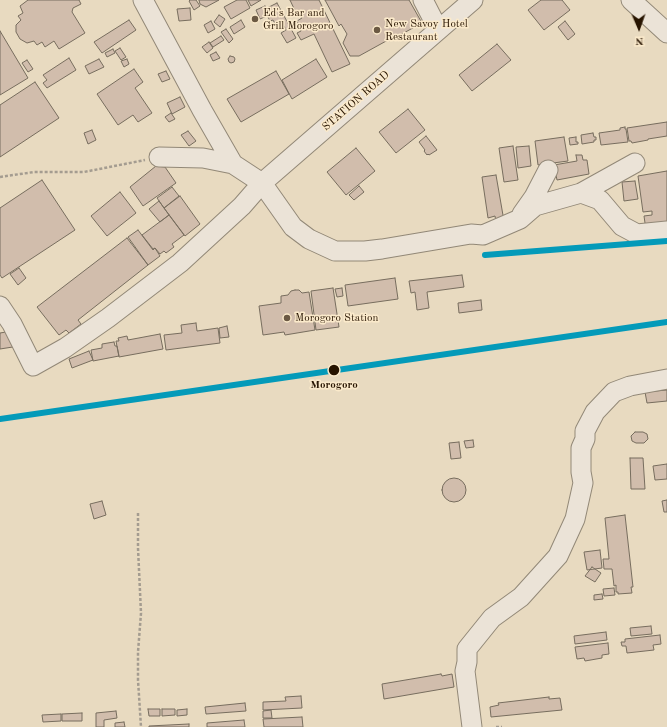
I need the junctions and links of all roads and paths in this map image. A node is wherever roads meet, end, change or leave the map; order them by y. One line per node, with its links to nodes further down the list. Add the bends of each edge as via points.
1 (143, 0): 9 (street)
2 (423, 0): 5 (street)
3 (472, 0): 5 (street, STATION ROAD)
4 (631, 0): 6 (street)
5 (438, 29): 12 (street, STATION ROAD)
6 (667, 33)
7 (159, 157): 9 (street, via 204,158); 11 (path, via 84,172 34,172)
8 (635, 163): 13 (street)
9 (233, 164): 12 (street)
10 (548, 170): 14 (street)
11 (0, 177)
12 (262, 183): 14 (street, via 293,227 309,239 335,251 365,251 471,234 483,235); 16 (street, STATION ROAD, via 242,206 180,263 92,330 33,366)
13 (581, 193): 14 (street, via 535,206); 15 (street, via 600,200 622,226 637,234)
14 (520, 219)
15 (667, 231)
16 (0, 306)
17 (667, 380): 20 (street, via 630,386 614,392 595,412 581,448 583,483 575,519 558,556 521,597 492,618 467,649 465,671)
18 (138, 513): 19 (path, via 141,613 138,680)
19 (141, 727)
20 (472, 727)
21 (496, 727): 22 (path)
22 (502, 727)

